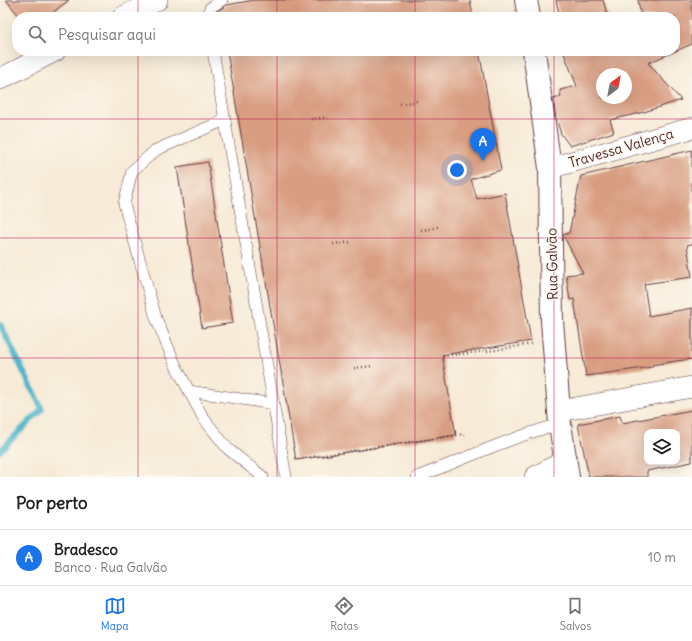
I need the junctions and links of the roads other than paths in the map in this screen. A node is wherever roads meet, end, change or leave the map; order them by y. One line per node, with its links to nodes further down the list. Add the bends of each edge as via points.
1 (157, 0): 4 (street)
2 (222, 0): 5 (lane, via 210,8)
3 (526, 0): 6 (street)
4 (133, 12)
5 (209, 12)
6 (528, 12)
7 (45, 56): 10 (street)
8 (214, 56): 11 (lane)
9 (535, 56): 13 (street, Rua Galvão)
10 (0, 79)
11 (225, 120): 15 (lane, via 156,150 132,171 124,204 156,318); 16 (lane)
12 (692, 128): 13 (street, Travessa Valença)
13 (550, 168): 17 (street, Rua Galvão, via 552,320)
14 (692, 387): 17 (street)
15 (189, 391): 16 (lane); 19 (lane, via 204,419 228,449)
16 (274, 404): 20 (lane)
17 (560, 418): 18 (street, Rua Galvão); 21 (lane, via 541,429)
18 (566, 469): 22 (street)
19 (263, 477)
20 (286, 477)
21 (417, 477)
22 (535, 477)

